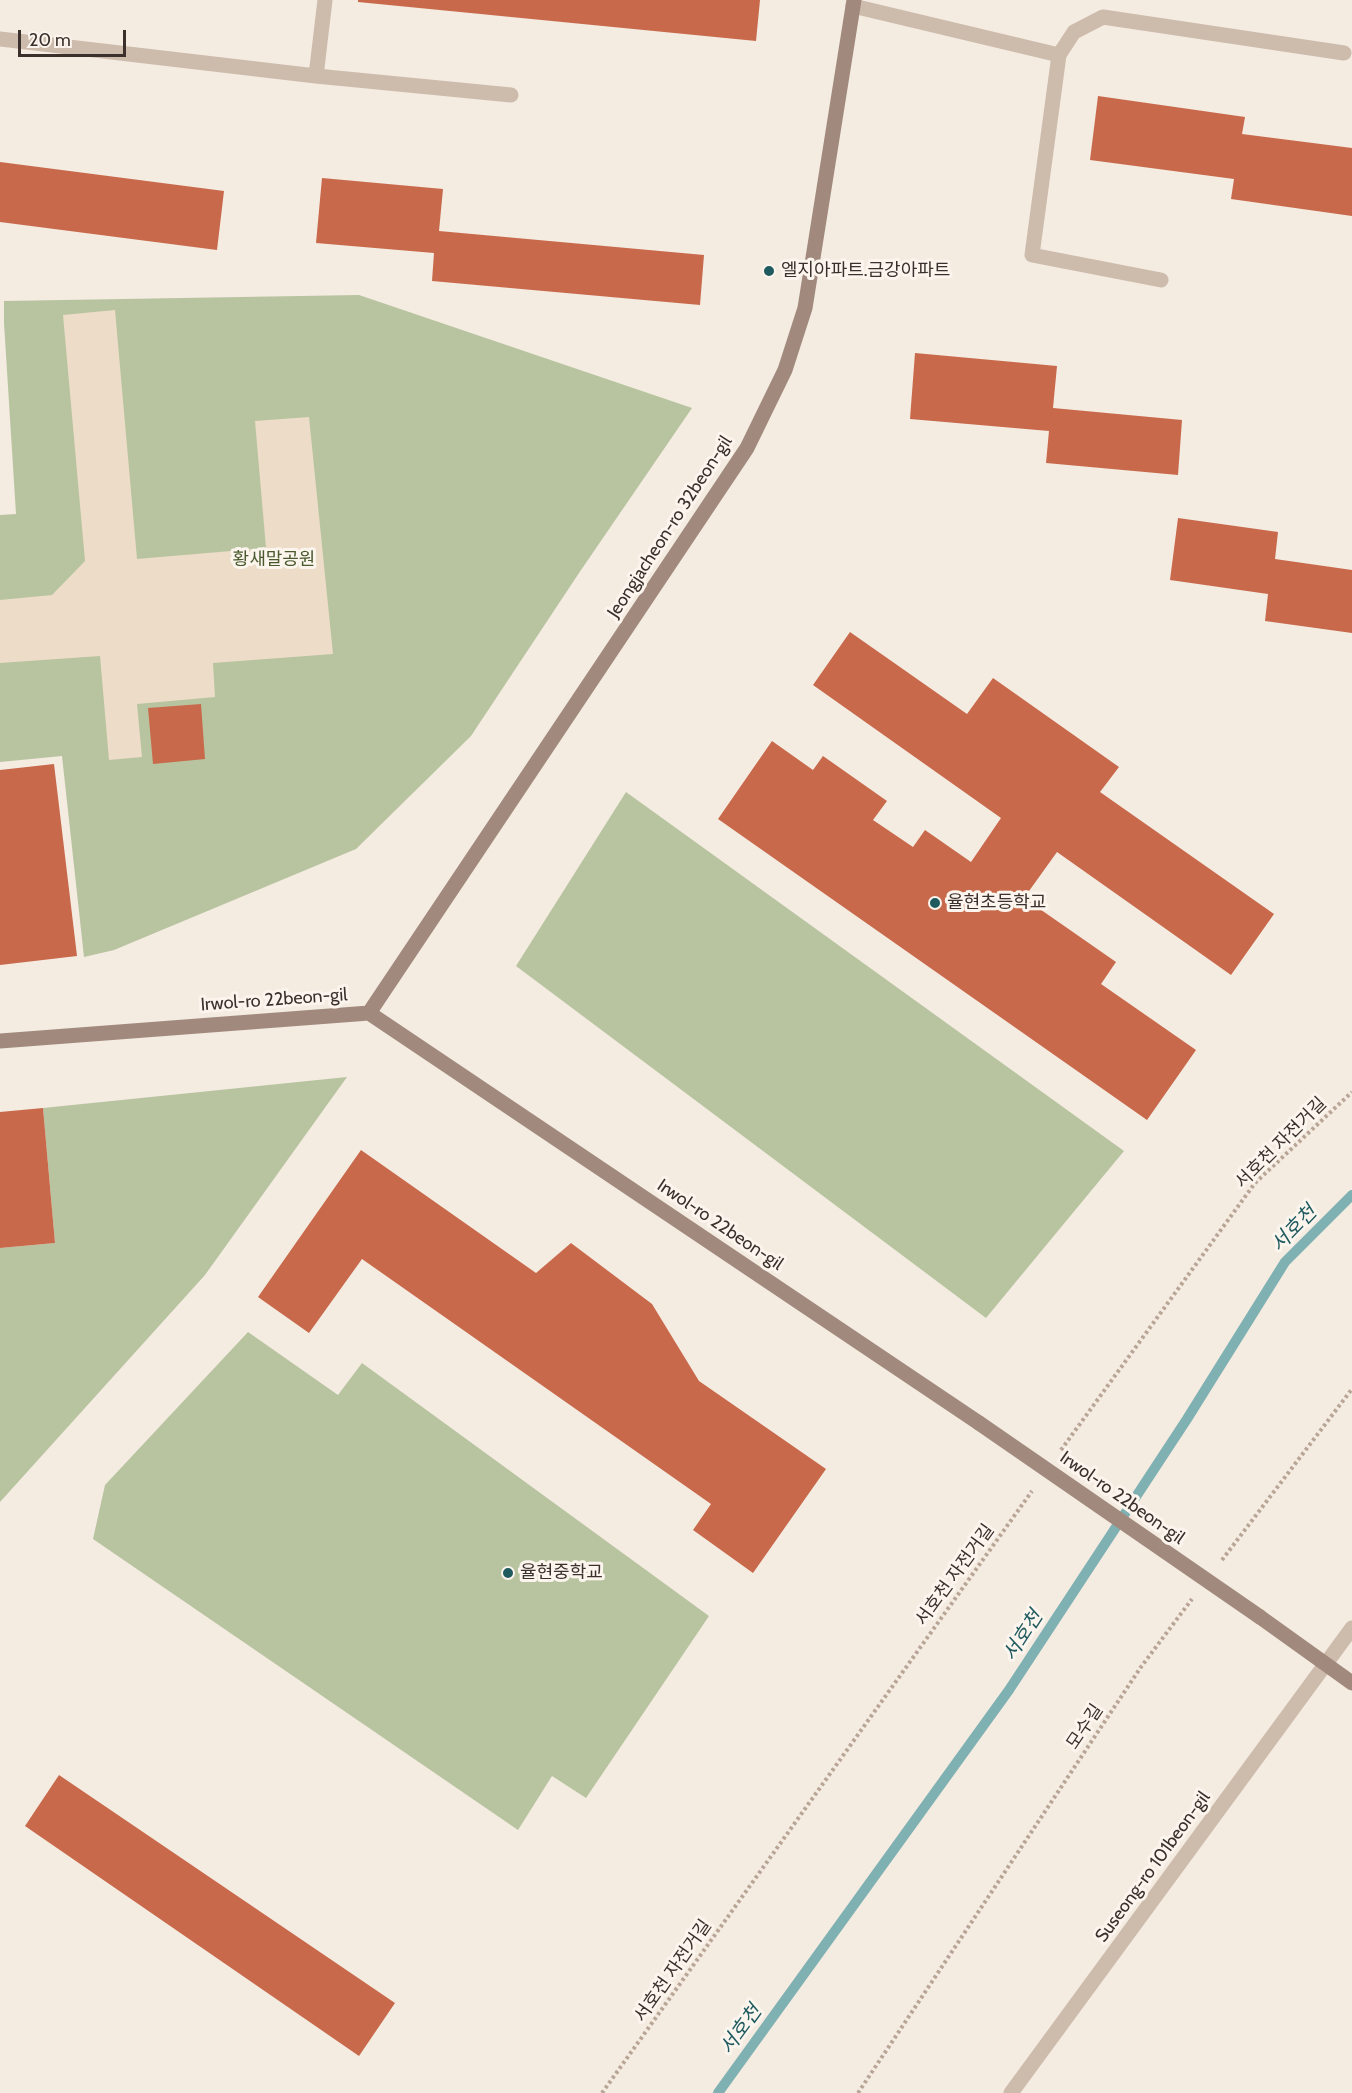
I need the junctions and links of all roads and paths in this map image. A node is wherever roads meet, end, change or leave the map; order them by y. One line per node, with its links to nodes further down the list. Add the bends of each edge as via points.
1 (325, 0): 6 (street)
2 (853, 3): 5 (street); 9 (street, Jeongjacheon-ro 32beon-gil, via 805,308 785,370 747,448)
3 (0, 39): 6 (street)
4 (1344, 53): 5 (street, via 1103,17 1074,32)
5 (1059, 55): 8 (street, via 1032,255)
6 (316, 76): 7 (street)
7 (511, 95)
8 (1161, 280)
9 (369, 1013): 10 (street, Irwol-ro 22beon-gil); 18 (street, Irwol-ro 22beon-gil, bridge, via 979,1423)
10 (0, 1041)
11 (1352, 1092): 13 (path, 서호천 자전거길, via 1255,1183)
12 (1352, 1389): 15 (path)
13 (1055, 1459)
14 (1035, 1487): 20 (path, 서호천 자전거길)
15 (1218, 1565)
16 (1197, 1593): 21 (path, 모수길, via 1141,1667)
17 (1352, 1628): 18 (street, Suseong-ro 101beon-gil)
18 (1327, 1664): 19 (street, Irwol-ro 22beon-gil); 22 (street, Suseong-ro 101beon-gil)
19 (1352, 1683)
20 (602, 2093)
21 (858, 2093)
22 (1011, 2093)

